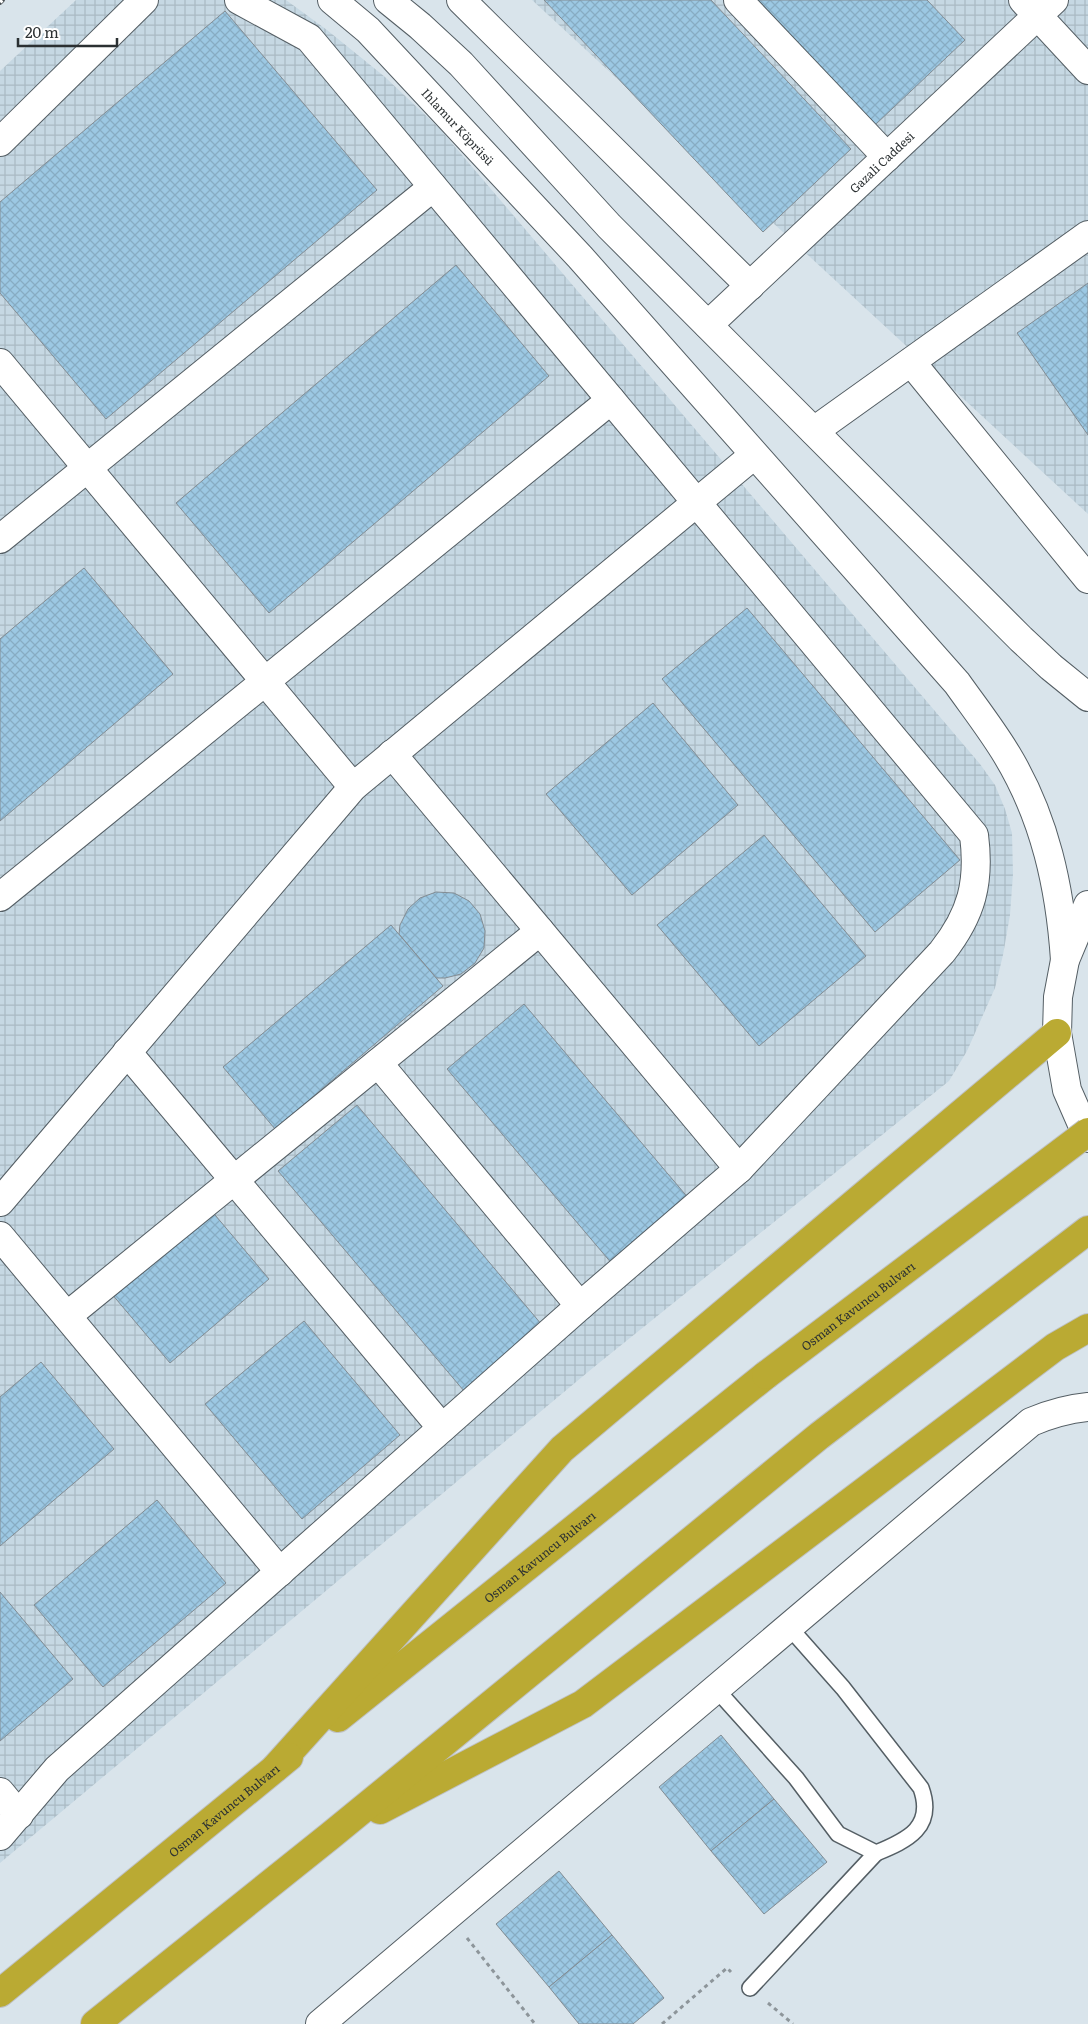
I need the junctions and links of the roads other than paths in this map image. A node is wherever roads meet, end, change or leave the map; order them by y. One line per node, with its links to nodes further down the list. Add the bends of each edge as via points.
1 (144, 0): 9 (street)
2 (239, 0): 11 (street, via 309,38)
3 (332, 0): 19 (street, Ihlamur Köprüsü, via 368,30 580,257)
4 (388, 0): 14 (street, via 461,64 609,226)
5 (461, 0): 13 (street)
6 (738, 0): 10 (street)
7 (1038, 5): 8 (street); 10 (street, Gazali Caddesi)
8 (1088, 70)
9 (0, 142)
10 (887, 156): 13 (street, Gazali Caddesi)
11 (432, 187): 17 (street); 20 (street)
12 (1088, 235): 15 (street)
13 (750, 286): 14 (street, Gazali Caddesi)
14 (708, 325): 18 (street)
15 (911, 362): 18 (street); 23 (street)
16 (0, 363): 20 (street)
17 (611, 400): 21 (street); 24 (street)
18 (814, 431): 25 (street, via 1021,639)
19 (754, 455): 21 (street); 31 (street, Ihlamur Köprüsü, via 957,683 1008,756 1038,819 1049,853 1060,906)
20 (87, 468): 22 (street); 24 (street)
21 (696, 503): 26 (street); 37 (street, via 974,835 977,856 972,900 955,936)
22 (0, 539)
23 (1088, 579)
24 (265, 681): 27 (street); 28 (street)
25 (1088, 697)
26 (392, 754): 27 (street); 30 (street)
27 (353, 787): 33 (street)
28 (0, 897)
29 (1088, 905): 31 (street)
30 (540, 931): 34 (street); 37 (street)
31 (1065, 960): 32 (street, via 1058,996)
32 (1057, 1033): 36 (street, via 1067,1090); 50 (highway, via 562,1449)
33 (127, 1052): 38 (street); 39 (street)
34 (378, 1063): 38 (street); 42 (street)
35 (1088, 1132): 50 (highway, Osman Kavuncu Bulvarı, bridge, via 766,1375)
36 (1088, 1138)
37 (739, 1169): 42 (street)
38 (234, 1180): 43 (street); 46 (street)
39 (0, 1202)
40 (1088, 1230): 54 (highway, via 819,1436)
41 (0, 1236): 43 (street)
42 (580, 1306): 46 (street)
43 (67, 1316): 47 (street)
44 (1088, 1328): 54 (highway, via 1055,1347 583,1704)
45 (1088, 1407): 48 (street, via 1051,1413 1031,1422)
46 (442, 1428): 47 (street)
47 (280, 1572): 52 (street, via 57,1769)
48 (789, 1627): 49 (street); 55 (lane, via 843,1688 921,1788 926,1811 920,1824 911,1836)
49 (716, 1689): 55 (lane, via 796,1778 838,1834); 59 (street)
50 (276, 1768): 57 (highway, Osman Kavuncu Bulvarı)
51 (0, 1792): 52 (street)
52 (19, 1815): 53 (street)
53 (0, 1836)
54 (330, 1836): 58 (highway)
55 (876, 1853): 56 (lane)
56 (750, 1988)
57 (0, 1993)
58 (95, 2024)
59 (320, 2024)

